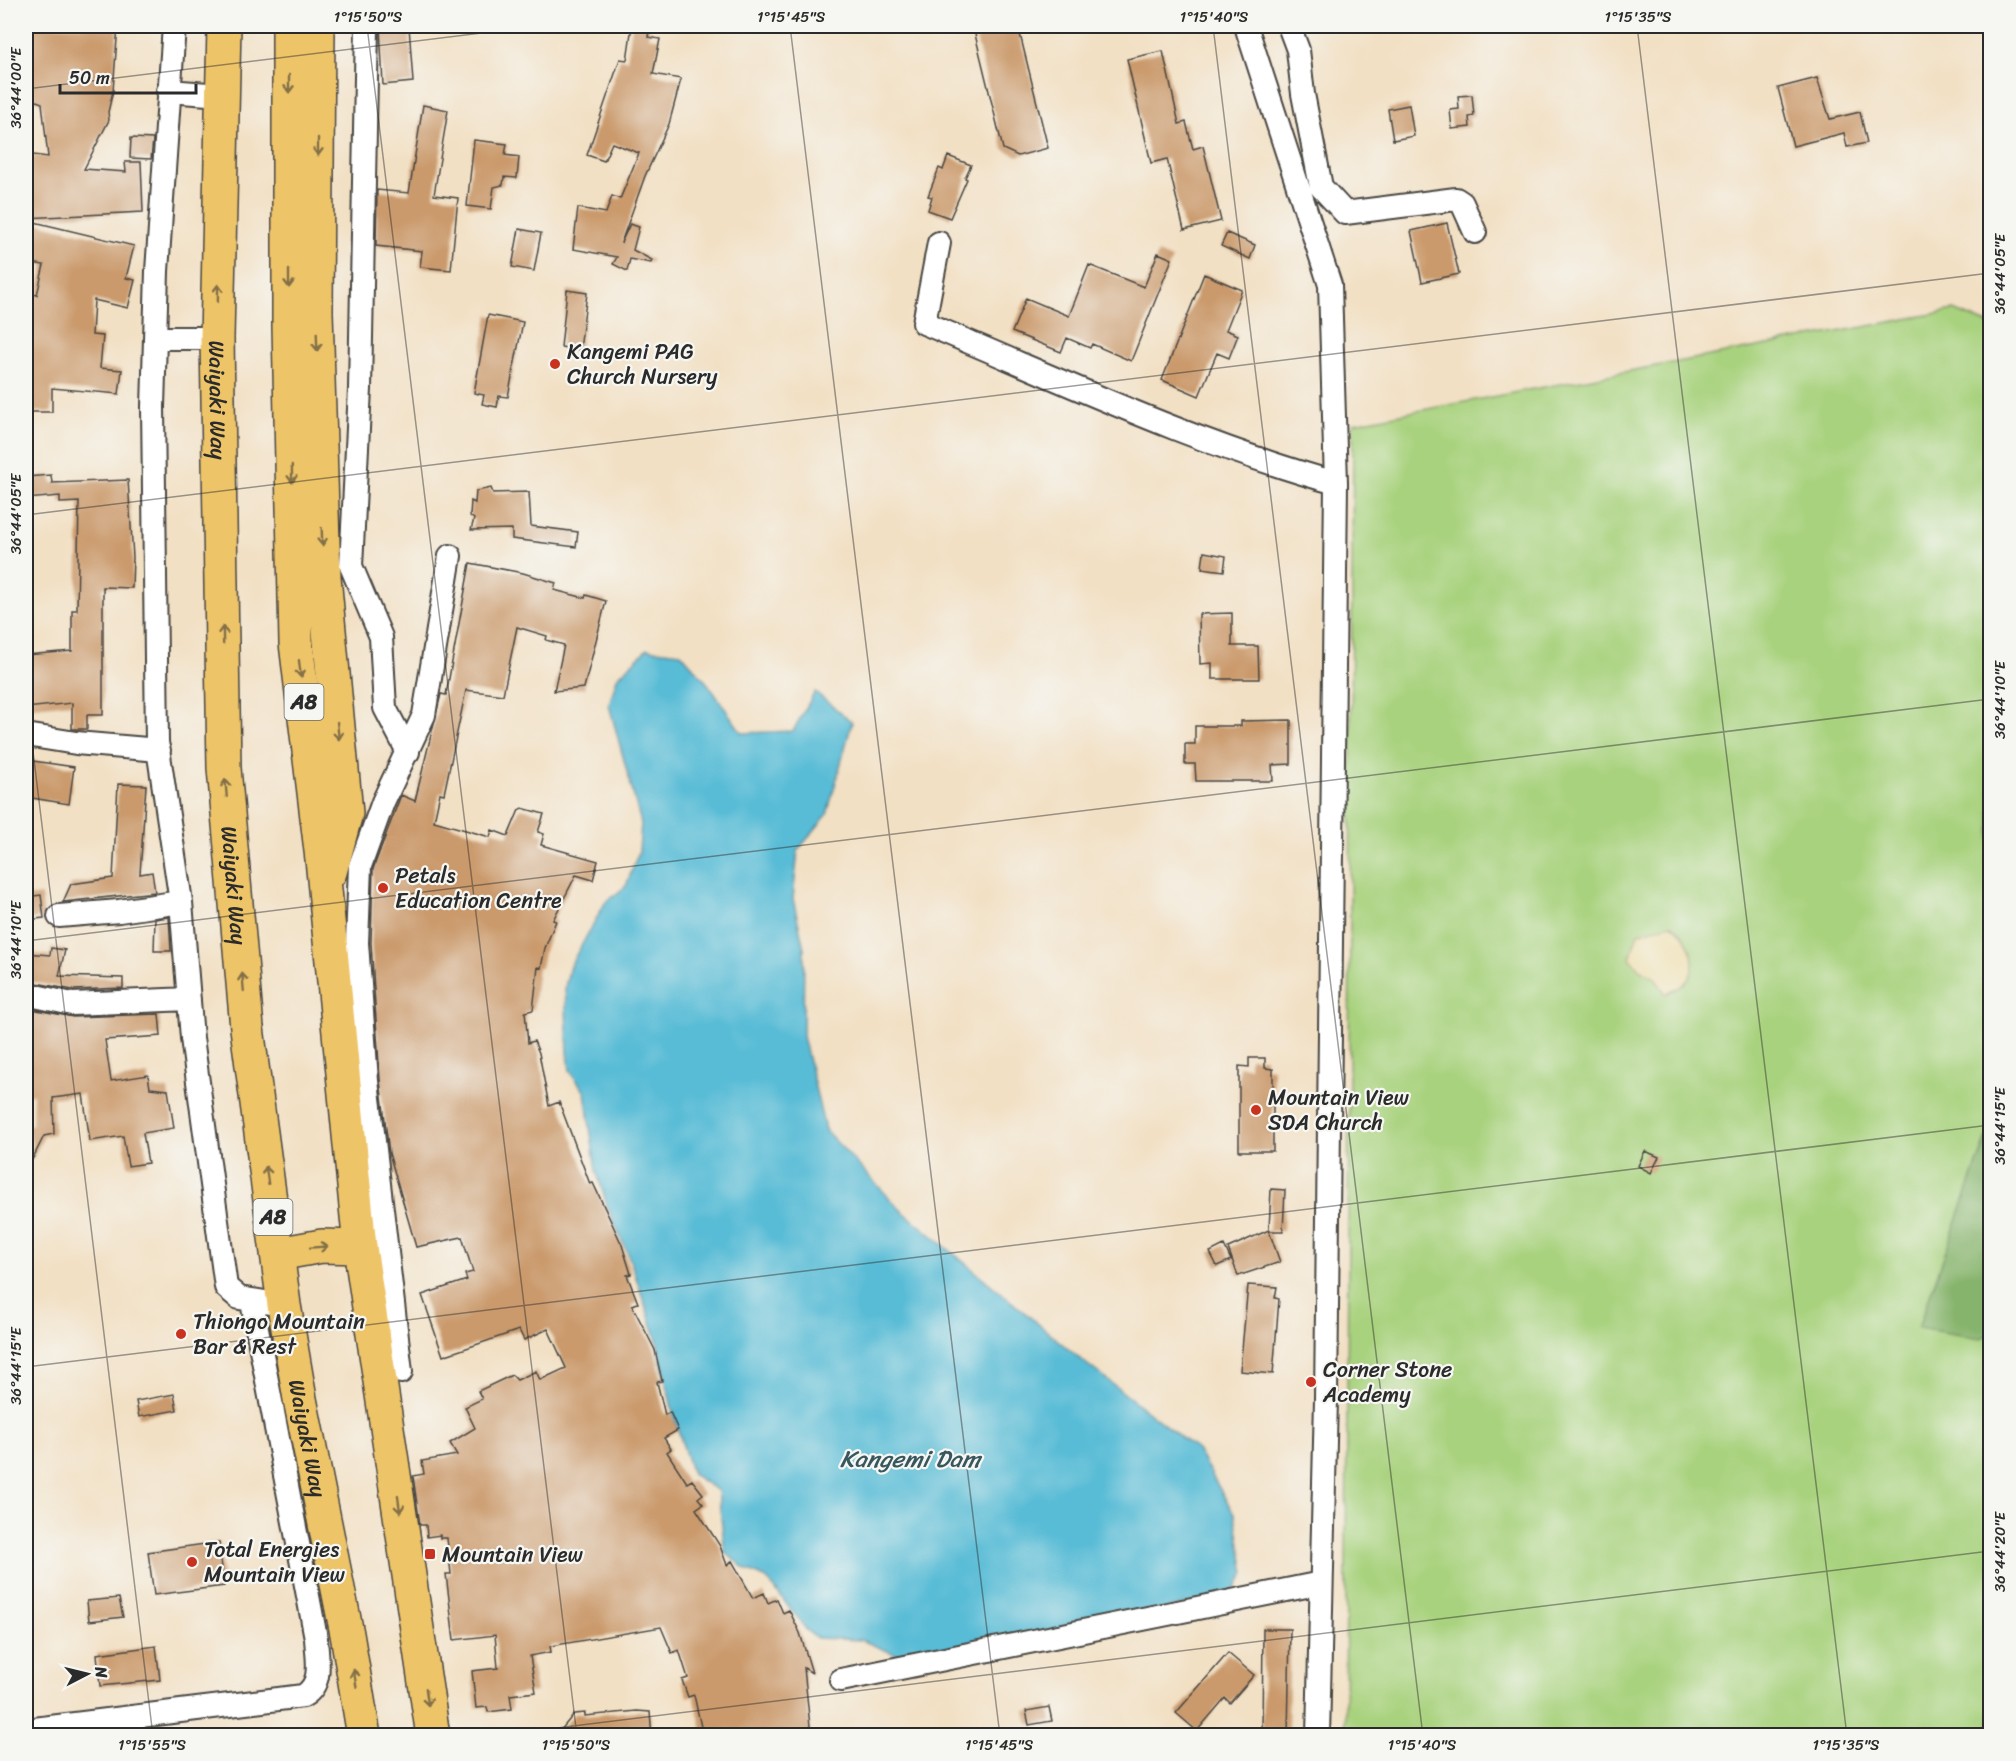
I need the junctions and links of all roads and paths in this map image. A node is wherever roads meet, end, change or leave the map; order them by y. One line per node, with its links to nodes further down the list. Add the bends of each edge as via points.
1 (174, 26): 8 (street)
2 (224, 26): 9 (highway, Waiyaki Way / A8)
3 (289, 26): 19 (highway, A8, one-way to 19, via 289,326 297,643)
4 (318, 26): 19 (highway, one-way to 19, via 316,312 324,577 346,813)
5 (367, 26): 18 (street, via 360,389 351,566 381,637 385,708)
6 (1246, 26): 14 (street, via 1330,285)
7 (1289, 26): 10 (street, via 1298,50 1321,187 1332,201 1345,213 1456,199 1462,203)
8 (168, 91): 9 (street); 12 (street)
9 (222, 95): 13 (highway, Waiyaki Way / A8, one-way to 9)
10 (1475, 232)
11 (939, 243): 14 (street, via 924,323 1160,421 1294,472)
12 (156, 338): 13 (street); 17 (street, via 153,491)
13 (217, 338): 25 (highway, Waiyaki Way / A8, one-way to 13, via 247,1028 224,768)
14 (1336, 483): 28 (street)
15 (450, 556): 18 (street, via 424,715)
16 (26, 735): 17 (street)
17 (159, 750): 20 (street)
18 (408, 752): 27 (street, via 383,802 360,866 357,943 367,1081)
19 (325, 888): 24 (highway, A8)
20 (181, 902): 21 (street); 23 (street)
21 (59, 916)
22 (26, 994): 23 (street, via 72,1004)
23 (189, 999): 26 (street, via 226,1287 238,1298)
24 (360, 1247): 25 (highway, one-way to 24, via 322,1246); 34 (highway, A8, one-way to 34)
25 (278, 1254): 26 (highway, Waiyaki Way / A8)
26 (268, 1303): 29 (highway, Waiyaki Way / A8, via 300,1399); 30 (street)
27 (401, 1371)
28 (1321, 1583): 31 (street); 35 (street)
29 (347, 1634): 30 (street); 33 (highway, Waiyaki Way / A8, one-way to 29)
30 (316, 1638): 32 (street, via 317,1682 303,1695)
31 (841, 1680)
32 (26, 1730)
33 (363, 1736)
34 (433, 1736)
35 (1318, 1736)

